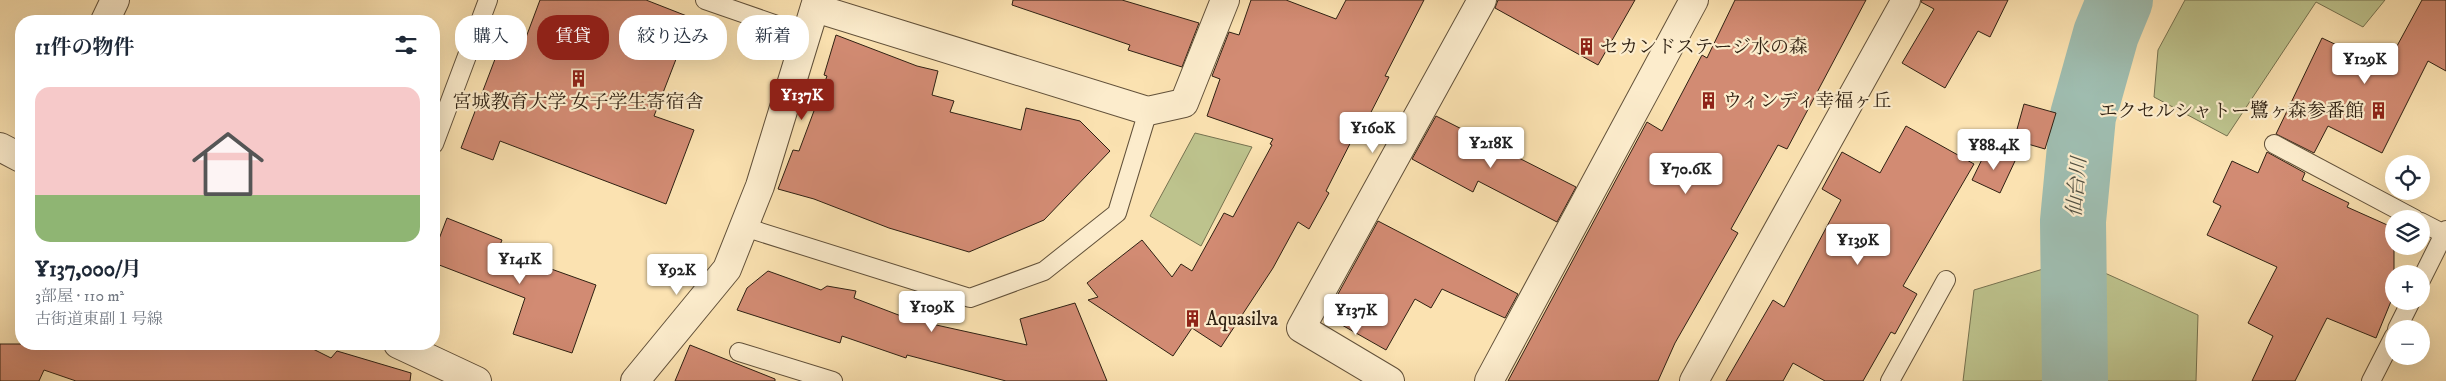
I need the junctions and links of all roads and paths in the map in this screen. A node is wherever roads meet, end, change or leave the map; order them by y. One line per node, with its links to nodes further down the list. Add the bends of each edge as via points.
1 (115, 0): 9 (street)
2 (488, 0): 14 (lane)
3 (705, 0): 10 (lane)
4 (1225, 0): 13 (street, via 1184,103)
5 (1482, 0): 30 (street, via 1300,328)
6 (1694, 0): 31 (street)
7 (1906, 0): 32 (street)
8 (816, 4): 11 (street); 13 (street)
9 (108, 15)
10 (748, 15)
11 (809, 26)
12 (798, 60): 20 (street, via 760,186)
13 (1148, 111): 20 (lane, via 1117,213 1044,271 970,298)
14 (440, 128)
15 (2274, 144): 18 (lane)
16 (0, 147): 17 (street)
17 (15, 155)
18 (2398, 210)
19 (2430, 226): 21 (lane)
20 (744, 227): 28 (street, via 727,269)
21 (2445, 233): 22 (lane)
22 (2429, 265)
23 (1946, 280): 33 (lane)
24 (411, 350): 27 (street)
25 (739, 352): 29 (lane)
26 (2385, 354): 34 (lane)
27 (478, 381)
28 (635, 381)
29 (833, 381)
30 (1390, 381)
31 (1488, 381)
32 (1694, 381)
33 (1890, 381)
34 (2371, 381)

